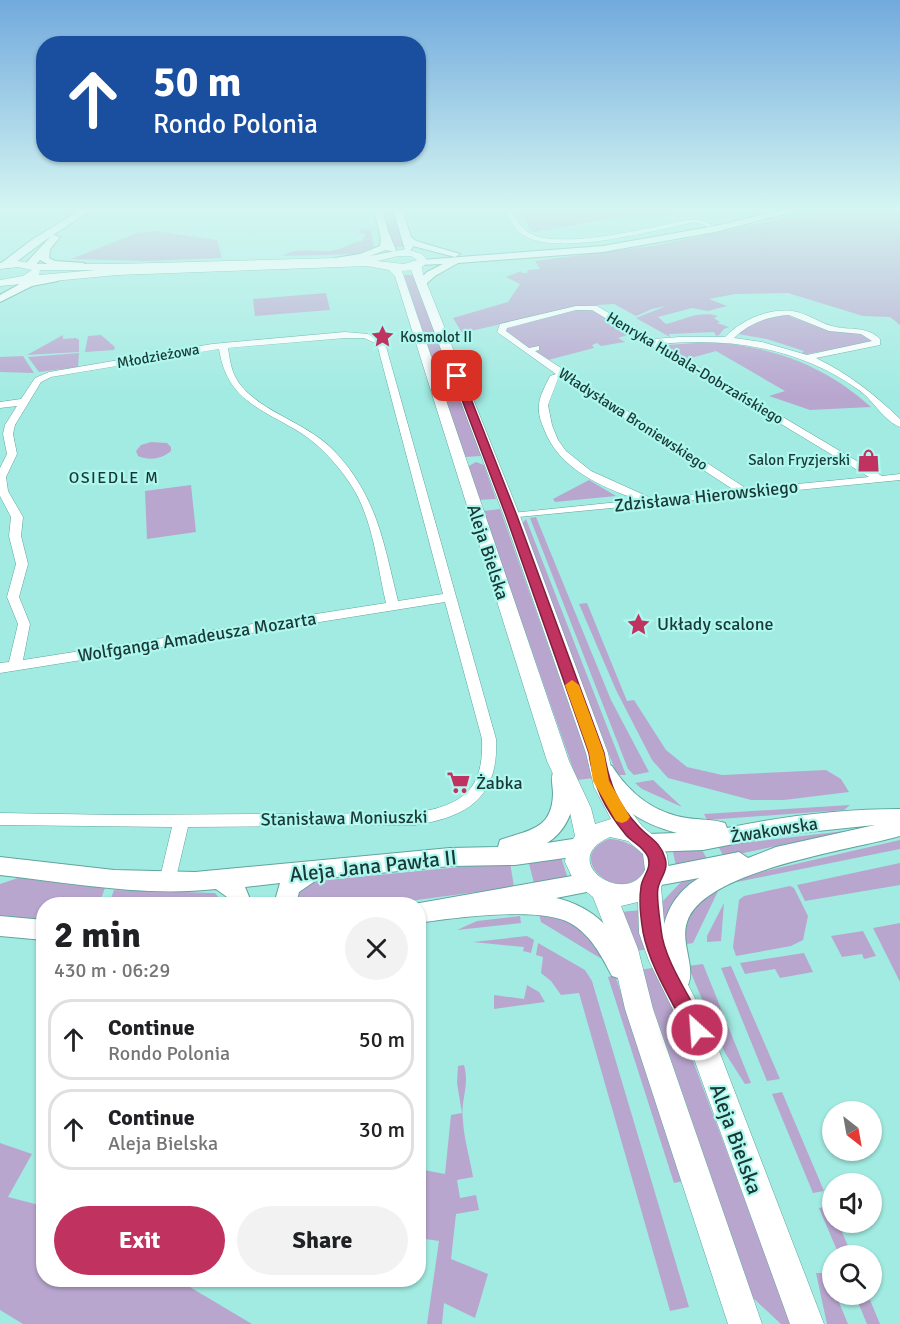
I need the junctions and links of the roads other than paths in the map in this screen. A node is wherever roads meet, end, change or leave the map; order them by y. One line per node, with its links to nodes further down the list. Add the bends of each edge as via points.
1 (34, 271): 8 (main road)
2 (102, 271): 8 (main road)
3 (106, 271): 13 (street, via 34,282)
4 (371, 271): 11 (main road, via 391,276)
5 (397, 271): 11 (main road, Aleja Bielska)
6 (420, 271): 9 (main road, Aleja Bielska)
7 (436, 271): 9 (street)
8 (22, 280): 10 (main road); 12 (street)
9 (422, 282): 24 (main road, Aleja Bielska)
10 (0, 283)
11 (401, 284): 25 (main road, Aleja Bielska)
12 (0, 292)
13 (0, 299)
14 (729, 338): 15 (street); 19 (street, via 770,345); 19 (street, via 746,325 789,312 839,331 857,328 877,343)
15 (652, 342): 18 (street, Henryka Hubala-Dobrzańskiego, via 597,309 576,308 501,328 501,332); 27 (street, Henryka Hubala-Dobrzańskiego)
16 (223, 346): 17 (street, Młodzieżowa, via 365,336); 21 (street, Młodzieżowa, via 49,375 38,380); 32 (street, via 227,374 237,389 321,443 357,485 366,503)
17 (383, 347): 31 (street, Stanisława Moniuszki)
18 (532, 349): 28 (street, Władysława Broniewskiego)
19 (806, 358): 23 (street, via 839,373 865,391)
20 (555, 376): 29 (street, Władysława Broniewskiego, via 543,412 550,438 588,474)
21 (24, 402): 22 (street); 33 (street, Młodzieżowa, via 10,425 12,454 1,477 3,491 17,517 15,536 22,564 13,597 24,624)
22 (0, 405)
23 (900, 424)
24 (492, 463): 25 (main road, via 470,459); 30 (main road, Aleja Bielska)
25 (460, 466): 36 (main road, Aleja Bielska)
26 (900, 477): 27 (street, Zdzisława Hierowskiego)
27 (880, 479): 28 (street, Zdzisława Hierowskiego)
28 (745, 492): 29 (street, Zdzisława Hierowskiego)
29 (652, 502): 30 (street, Zdzisława Hierowskiego)
30 (512, 516): 35 (main road, Aleja Bielska)
31 (451, 597): 32 (street); 39 (street, Stanisława Moniuszki, via 491,749 488,774 466,802 444,814 415,819)
32 (393, 606): 33 (street, Wolfganga Amadeusza Mozarta)
33 (15, 666): 34 (street, Wolfganga Amadeusza Mozarta)
34 (0, 668)
35 (597, 753): 40 (street, via 614,787 669,824 703,830); 42 (main road, Aleja Bielska, via 601,781 615,809)
36 (558, 761): 43 (main road, Aleja Bielska, via 580,808); 45 (street, via 565,793 555,827 520,844)
37 (900, 817): 40 (street, Żwakowska)
38 (0, 819): 39 (street, Stanisława Moniuszki)
39 (182, 821): 52 (street)
40 (779, 826): 42 (street, Żwakowska, via 703,841)
41 (900, 826): 44 (street, Żwakowska)
42 (641, 838): 43 (main road, via 609,828); 51 (main road, via 657,859)
43 (583, 842): 45 (street, Aleja Jana Pawła II, via 515,856); 53 (main road, via 578,865)
44 (788, 854): 51 (street, Żwakowska, via 720,863); 61 (street, via 699,886 680,911 672,929 673,959)
45 (450, 857): 48 (street, Aleja Jana Pawła II)
46 (0, 866): 47 (street, Aleja Jana Pawła II)
47 (23, 868): 49 (street); 52 (street, Aleja Jana Pawła II)
48 (326, 871): 50 (street, Aleja Jana Pawła II); 55 (street, via 303,876)
49 (0, 873)
50 (220, 880): 52 (street, Aleja Jana Pawła II); 54 (street)
51 (652, 881): 53 (main road, via 639,892 627,895); 61 (main road, Aleja Bielska, via 652,933)
52 (167, 882)
53 (595, 887): 56 (street, via 522,893); 60 (main road, via 616,919 629,957)
54 (238, 897)
55 (286, 897)
56 (466, 907): 57 (street); 60 (street, via 551,907 585,917 612,948)
57 (426, 912)
58 (0, 926): 59 (street)
59 (36, 929)
60 (639, 1009): 62 (main road)
61 (697, 1030): 63 (main road, Aleja Bielska)
62 (745, 1324)
63 (807, 1324)

